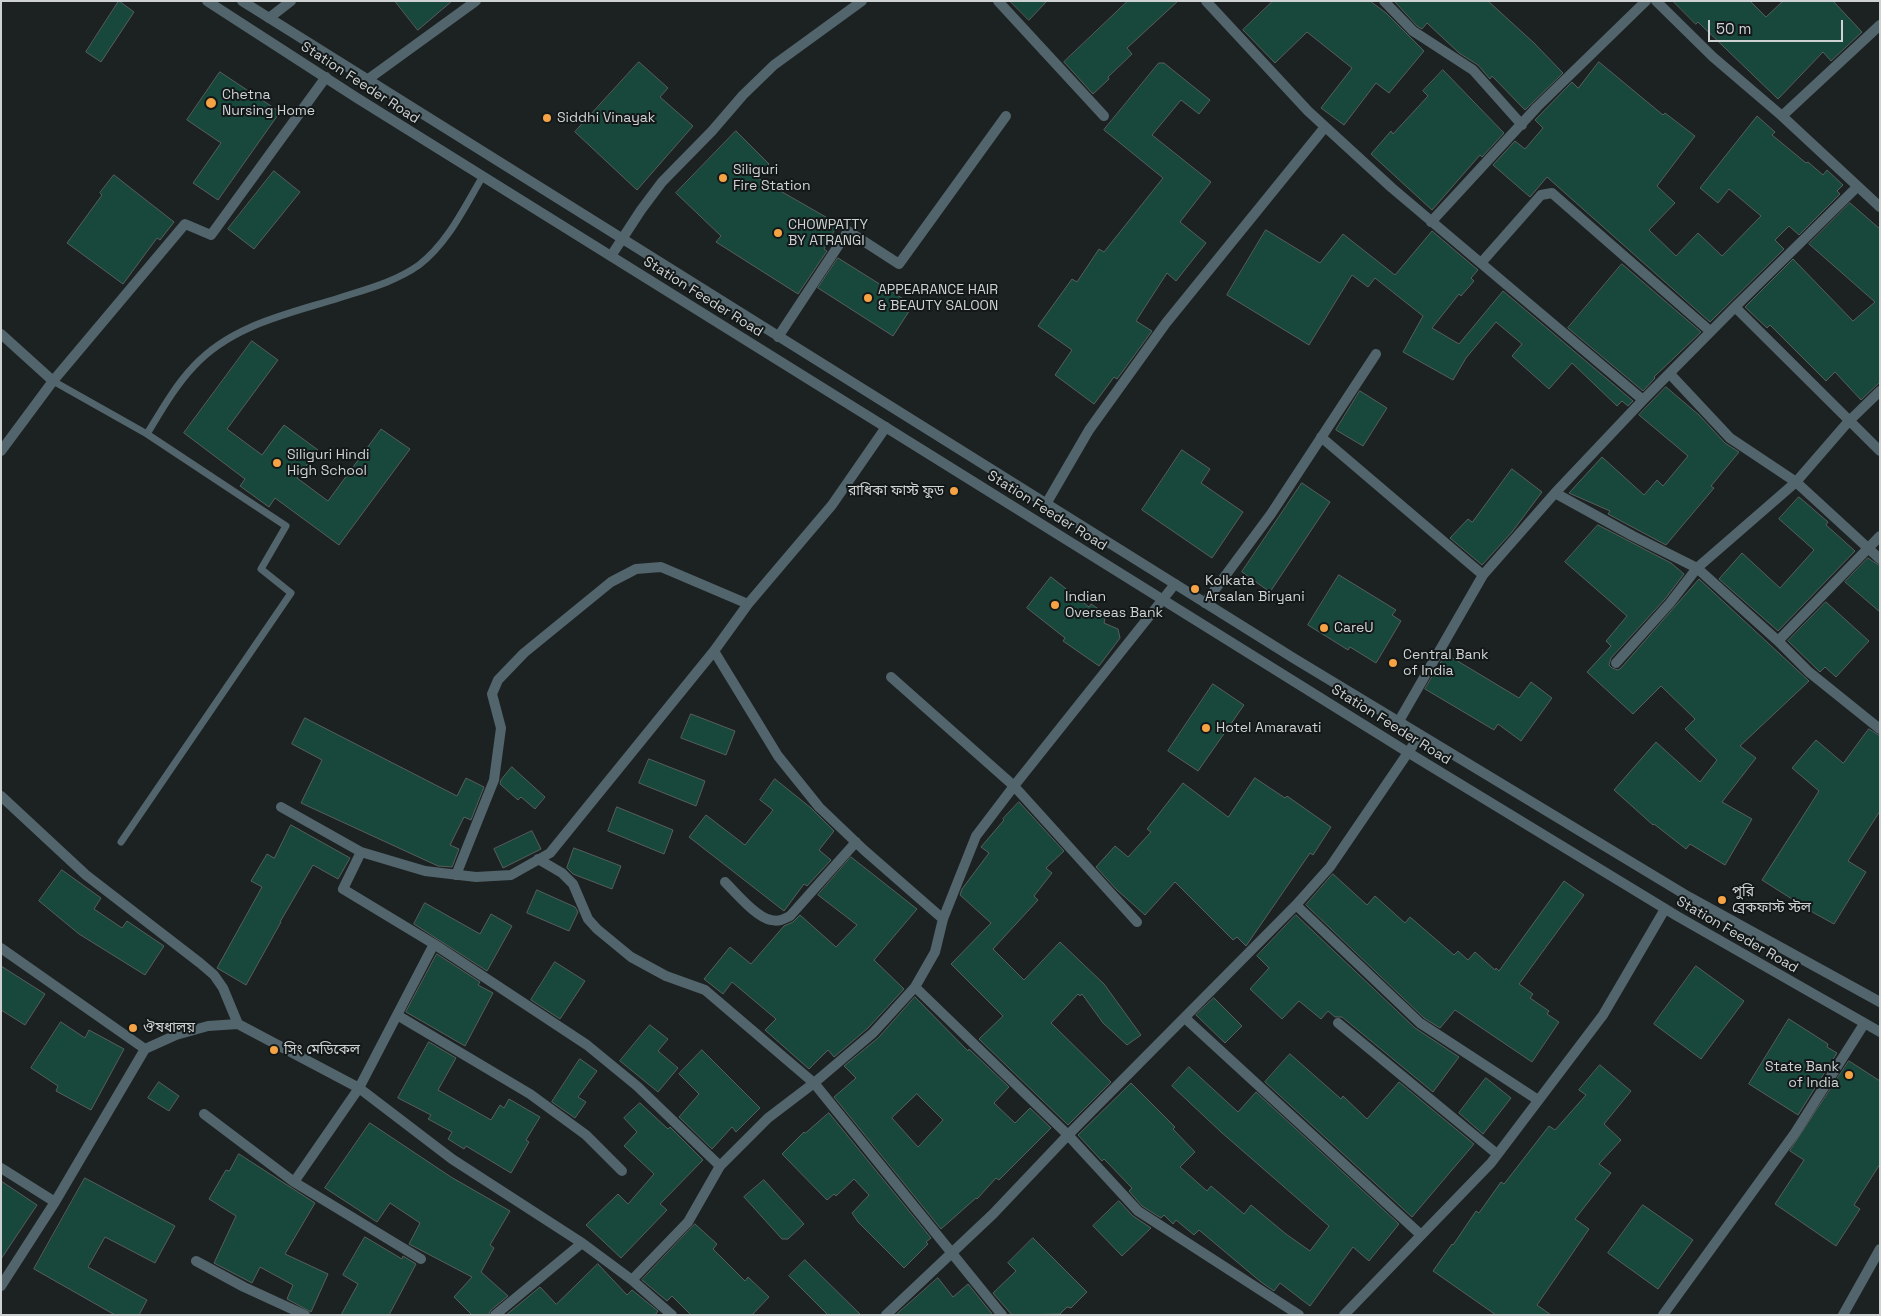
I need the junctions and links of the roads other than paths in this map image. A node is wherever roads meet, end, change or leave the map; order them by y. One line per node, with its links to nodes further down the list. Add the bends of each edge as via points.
1 (207, 1): 13 (street, Station Feeder Road)
2 (242, 1): 11 (street, Station Feeder Road)
3 (291, 1): 11 (street)
4 (476, 1): 14 (street)
5 (862, 1): 24 (street, via 774,64 743,94 662,182)
6 (998, 1): 16 (street)
7 (1206, 1): 19 (street)
8 (1384, 1): 18 (street, via 1413,31 1473,70)
9 (1646, 1): 18 (street)
10 (1656, 1): 17 (street, via 1713,57)
11 (269, 18): 14 (street, Station Feeder Road)
12 (1880, 24): 17 (street)
13 (326, 77): 20 (street, Station Feeder Road); 33 (street, via 211,235 185,224)
14 (367, 80): 24 (street, Station Feeder Road)
15 (1006, 116): 30 (street, via 900,264 848,231)
16 (1104, 116)
17 (1782, 116): 21 (street)
18 (1522, 125): 23 (street)
19 (1325, 127): 23 (street); 44 (street, via 1166,323 1089,430)
20 (483, 176): 25 (street, Station Feeder Road); 38 (lane, via 453,226 420,264 381,285 276,317 243,329 223,341 195,364)
21 (1857, 187): 22 (street); 27 (street)
22 (1880, 207)
23 (1431, 222): 26 (street)
24 (622, 240): 25 (street); 30 (street, Station Feeder Road)
25 (611, 256): 37 (street, Station Feeder Road)
26 (1481, 263): 28 (street, via 1540,195 1552,193); 35 (street)
27 (1735, 307): 28 (street); 36 (street)
28 (1710, 331): 32 (street)
29 (1, 334): 33 (street)
30 (778, 337): 44 (street, Station Feeder Road)
31 (1376, 354): 39 (street)
32 (1670, 374): 35 (street); 42 (street, via 1730,438)
33 (53, 381): 38 (lane); 40 (street)
34 (1880, 391): 36 (street)
35 (1643, 400): 43 (street)
36 (1848, 422): 41 (street); 42 (street)
37 (886, 427): 51 (street, Station Feeder Road); 53 (street, via 832,505)
38 (147, 434): 65 (lane, via 286,526 261,569 291,593)
39 (1322, 437): 49 (street); 52 (street, via 1271,514)
40 (1, 451)
41 (1880, 451)
42 (1796, 482): 46 (street); 48 (street)
43 (1555, 493): 48 (street); 49 (street)
44 (1046, 504): 50 (street, Station Feeder Road)
45 (1880, 536): 46 (street)
46 (1867, 548): 47 (street); 54 (street)
47 (1880, 560)
48 (1697, 568): 54 (street); 56 (street)
49 (1483, 575): 58 (street)
50 (1175, 584): 51 (street); 52 (street, Station Feeder Road)
51 (1164, 600): 61 (street, Station Feeder Road); 62 (street)
52 (1205, 602): 58 (street, Station Feeder Road)
53 (748, 604): 55 (street); 69 (street, via 661,567 636,569 611,582 524,653 498,680 492,694 501,728 494,780)
54 (1778, 640): 59 (street, via 1809,672)
55 (714, 651): 66 (street, via 778,756 819,807); 68 (street, via 550,852)
56 (1616, 663)
57 (891, 677): 62 (street)
58 (1399, 721): 60 (street, Station Feeder Road)
59 (1880, 729)
60 (1420, 735): 61 (street); 78 (street, Station Feeder Road, via 1690,898)
61 (1409, 753): 71 (street, via 1330,867); 72 (street, Station Feeder Road)
62 (1014, 786): 73 (street, via 976,836); 74 (street)
63 (1, 796): 82 (street, via 86,875 214,975)
64 (281, 807): 67 (street)
65 (121, 842)
66 (856, 842): 70 (street, via 790,916 781,921 770,920 758,913); 73 (street)
67 (361, 852): 69 (street, via 425,871); 75 (street, via 343,889)
68 (538, 859): 69 (street, via 511,875); 86 (street, via 562,873 573,884 588,919 604,935 631,956 666,976 705,990)
69 (456, 875)
70 (725, 882)
71 (1296, 905): 80 (street); 88 (street, via 1420,1023)
72 (1665, 908): 83 (street, Station Feeder Road); 88 (street, via 1603,1015)
73 (943, 920): 77 (street, via 935,952)
74 (1137, 922)
75 (434, 944): 79 (street); 92 (street, via 587,1045 637,1086)
76 (1, 948): 85 (street)
77 (915, 988): 86 (street, via 873,1033); 90 (street)
78 (1880, 1002)
79 (397, 1015): 87 (street); 94 (street, via 530,1094 586,1135)
80 (1184, 1018): 90 (street); 97 (street)
81 (1338, 1023): 91 (street)
82 (238, 1024): 85 (street, via 208,1026 176,1034); 87 (street)
83 (1864, 1024): 84 (street, Station Feeder Road); 112 (street, via 1795,1133)
84 (1880, 1032)
85 (145, 1049): 96 (street)
86 (814, 1083): 92 (street, via 768,1118); 100 (street)
87 (359, 1088): 95 (street); 98 (street, via 452,1159)
88 (1538, 1100): 91 (street)
89 (204, 1114): 95 (street)
90 (1068, 1135): 100 (street); 110 (street, via 1138,1211)
91 (1497, 1154): 97 (street)
92 (720, 1166): 103 (street, via 688,1222)
93 (1, 1168): 96 (street)
94 (622, 1171)
95 (294, 1182): 101 (street)
96 (55, 1202): 104 (street)
97 (1421, 1235): 111 (street)
98 (582, 1243): 103 (street); 106 (street)
99 (1880, 1249): 113 (street)
100 (952, 1254): 108 (street); 109 (street)
101 (422, 1259)
102 (196, 1261): 105 (street)
103 (632, 1280): 107 (street)
104 (1, 1286)
105 (306, 1315)
106 (495, 1315)
107 (672, 1315)
108 (886, 1315)
109 (1002, 1315)
110 (1299, 1315)
111 (1344, 1315)
112 (1663, 1315)
113 (1843, 1315)

